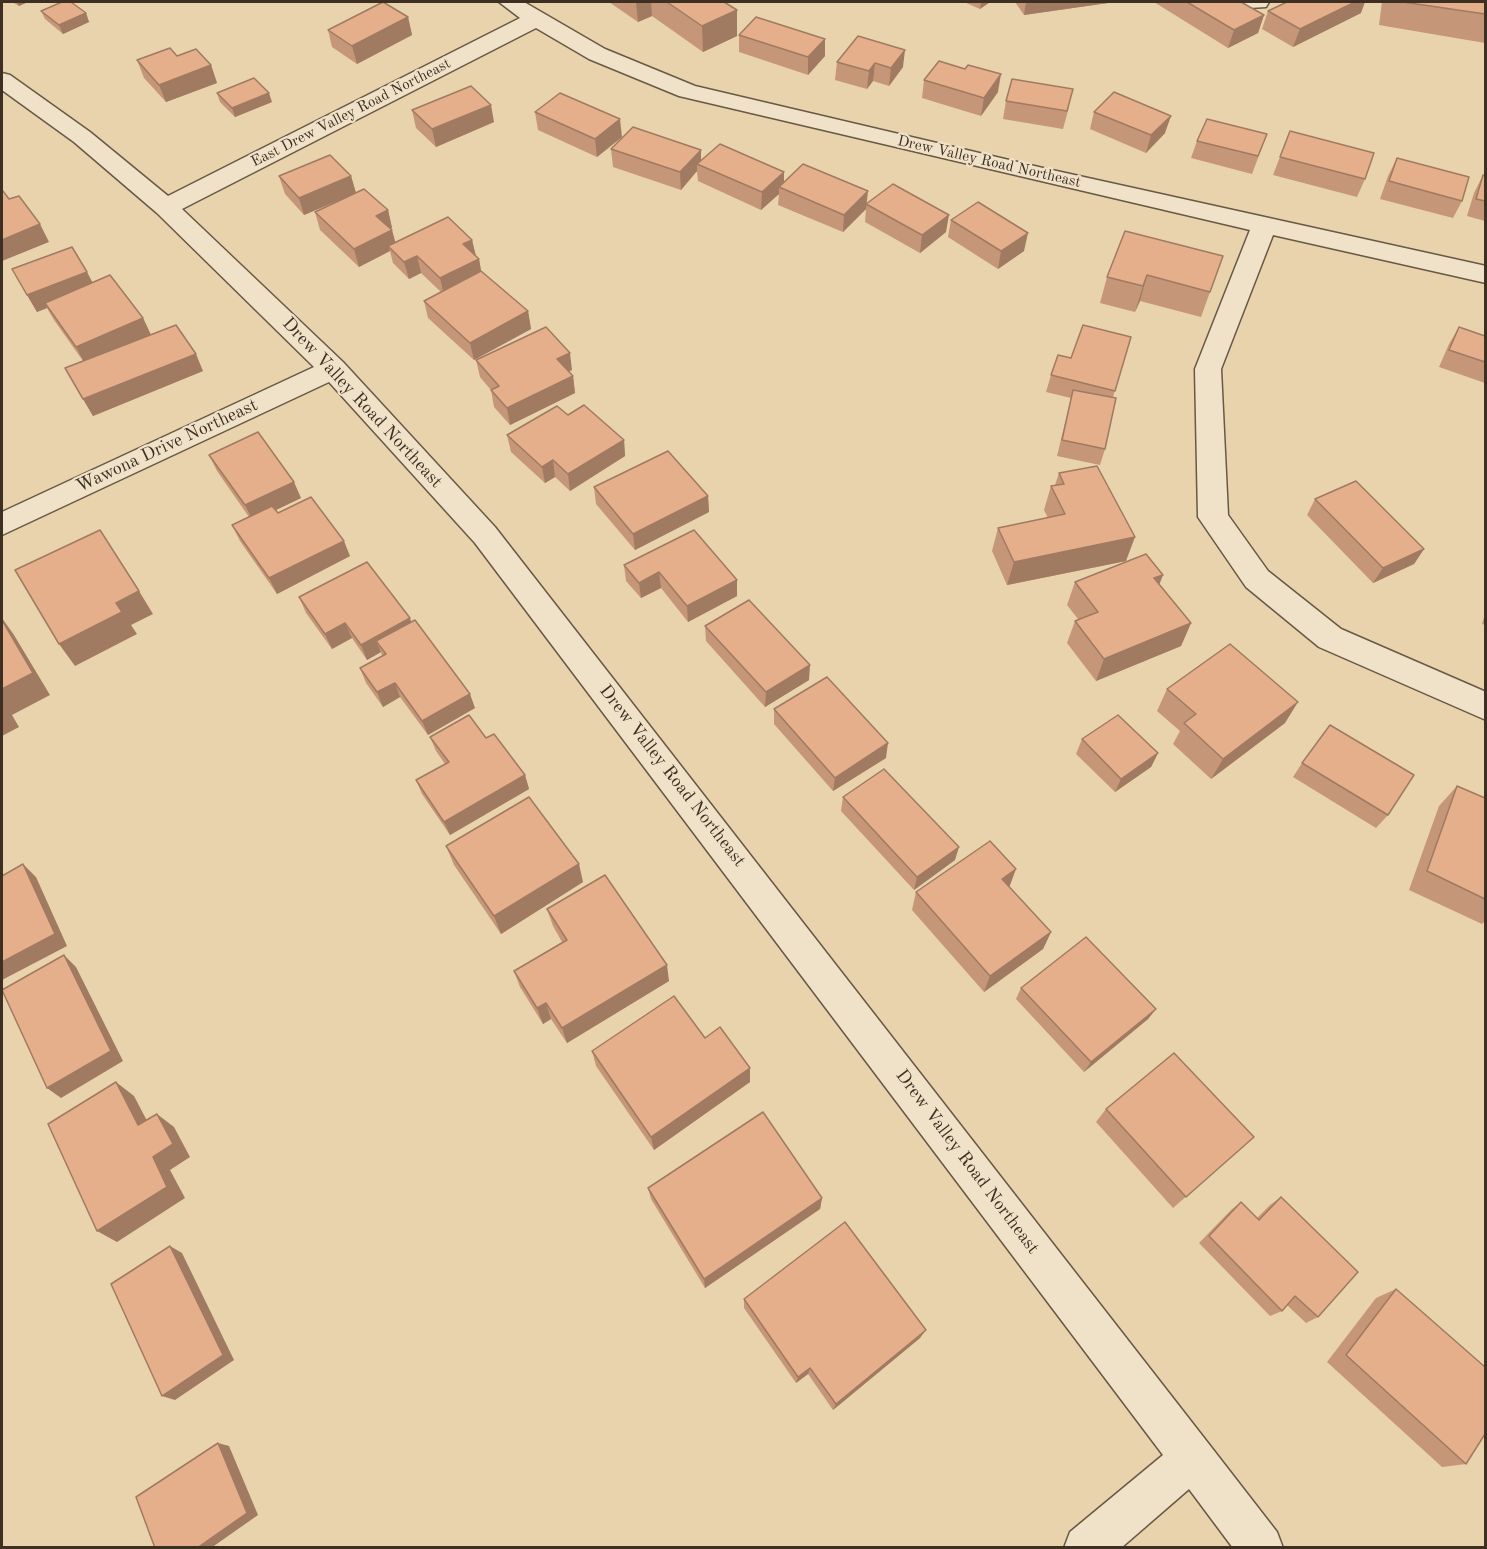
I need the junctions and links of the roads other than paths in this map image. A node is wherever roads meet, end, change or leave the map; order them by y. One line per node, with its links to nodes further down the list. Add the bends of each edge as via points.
1 (510, 2): 4 (street, Drew Valley Road Northeast)
2 (1249, 2): 3 (street)
3 (1258, 2)
4 (536, 19): 6 (street, East Drew Valley Road Northeast); 7 (street, Drew Valley Road Northeast, via 597,54 687,91)
5 (2, 80): 6 (street, Drew Valley Road Northeast, via 82,137)
6 (166, 207): 9 (street, Drew Valley Road Northeast)
7 (1264, 224): 8 (street, Drew Valley Road Northeast); 11 (street, via 1208,369 1213,517 1257,579 1330,638)
8 (1485, 275)
9 (333, 369): 10 (street, Wawona Drive Northeast); 12 (street, Drew Valley Road Northeast, via 485,535)
10 (2, 524)
11 (1485, 707)
12 (1193, 1458): 13 (street); 14 (street, Drew Valley Road Northeast)
13 (1086, 1548)
14 (1261, 1548)

